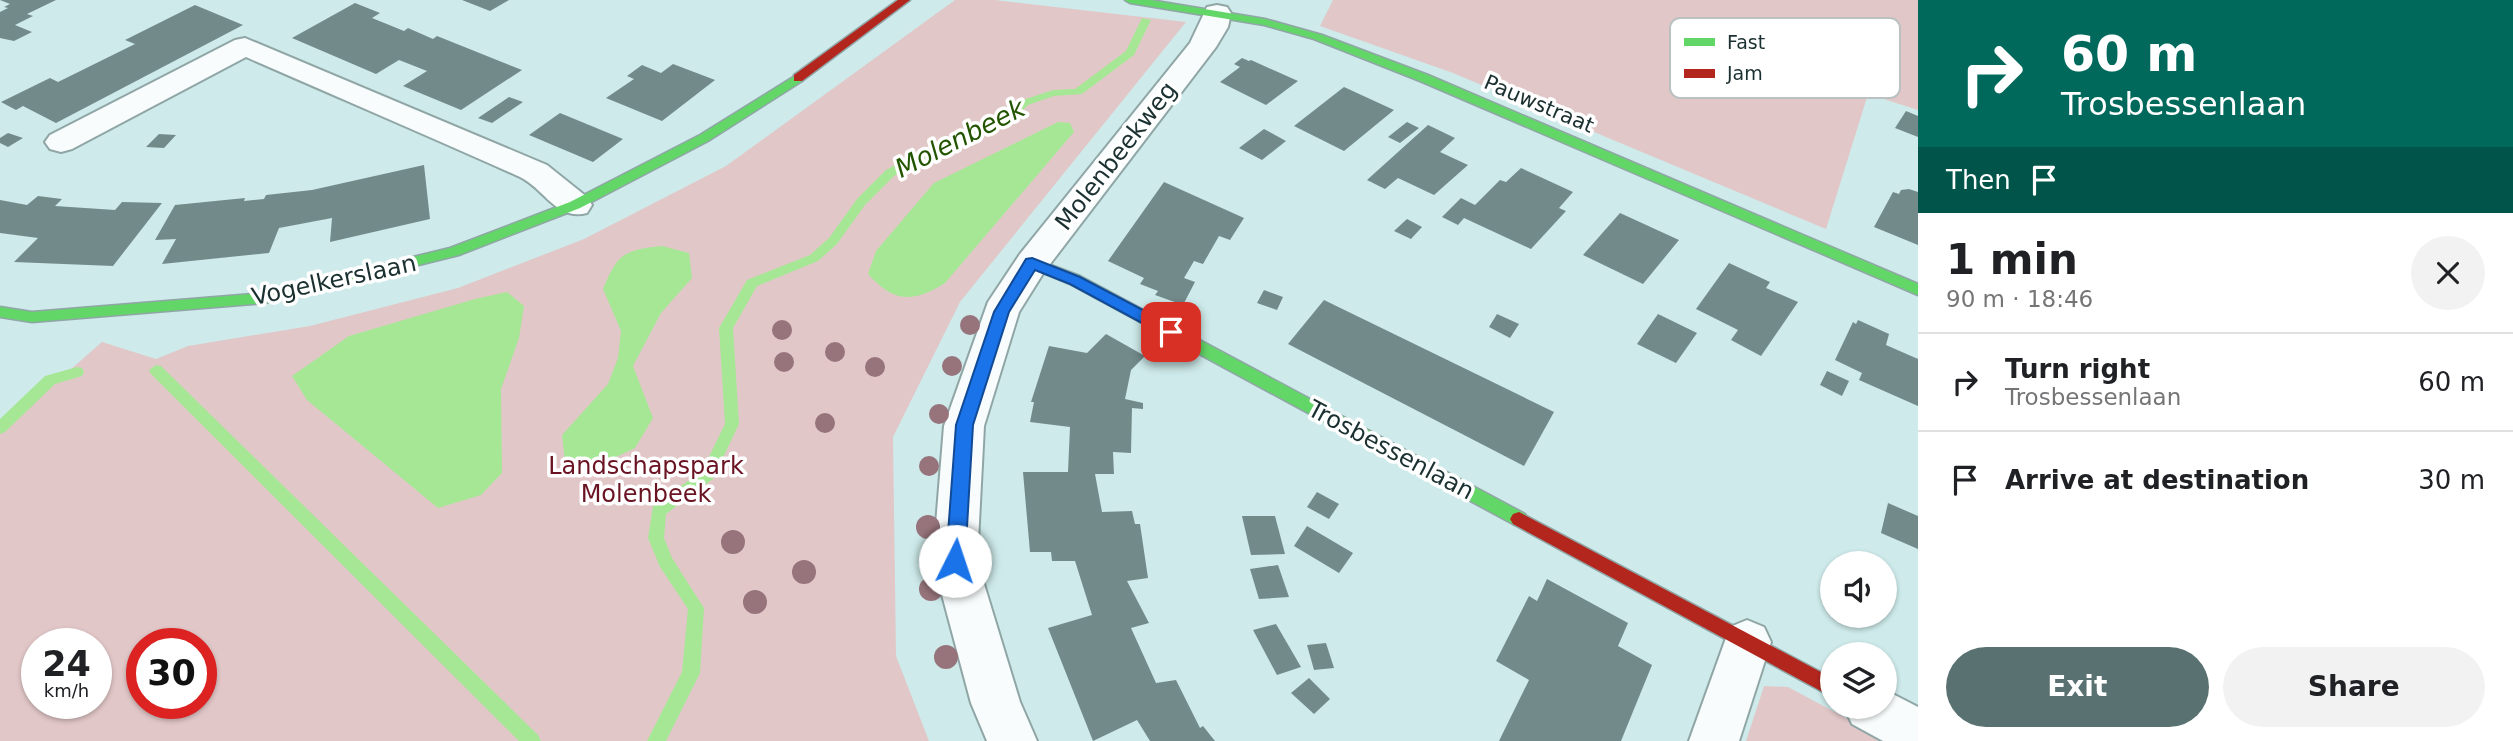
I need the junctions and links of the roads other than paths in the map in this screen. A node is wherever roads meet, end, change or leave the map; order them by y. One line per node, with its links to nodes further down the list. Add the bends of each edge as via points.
1 (905, 0): 5 (street, Vogelkerslaan, via 704,138)
2 (1130, 0): 3 (street, Pauwstraat)
3 (1217, 13): 6 (street, Molenbeekweg, via 1202,47); 7 (street, Pauwstraat, via 1318,37 1424,78)
4 (61, 142): 5 (street, via 244,46 536,172)
5 (575, 205): 8 (street, Vogelkerslaan, via 454,252 265,299 32,317)
6 (1032, 263): 9 (street, Trosbessenlaan, via 1075,280); 13 (street, Molenbeekweg, via 1001,312 964,425 955,561 996,703)
7 (1918, 290)
8 (0, 313)
9 (1747, 642): 10 (street, Trosbessenlaan); 14 (street)
10 (1820, 682)
11 (1892, 719): 12 (street)
12 (1918, 733)
13 (1012, 741)
14 (1714, 741)

